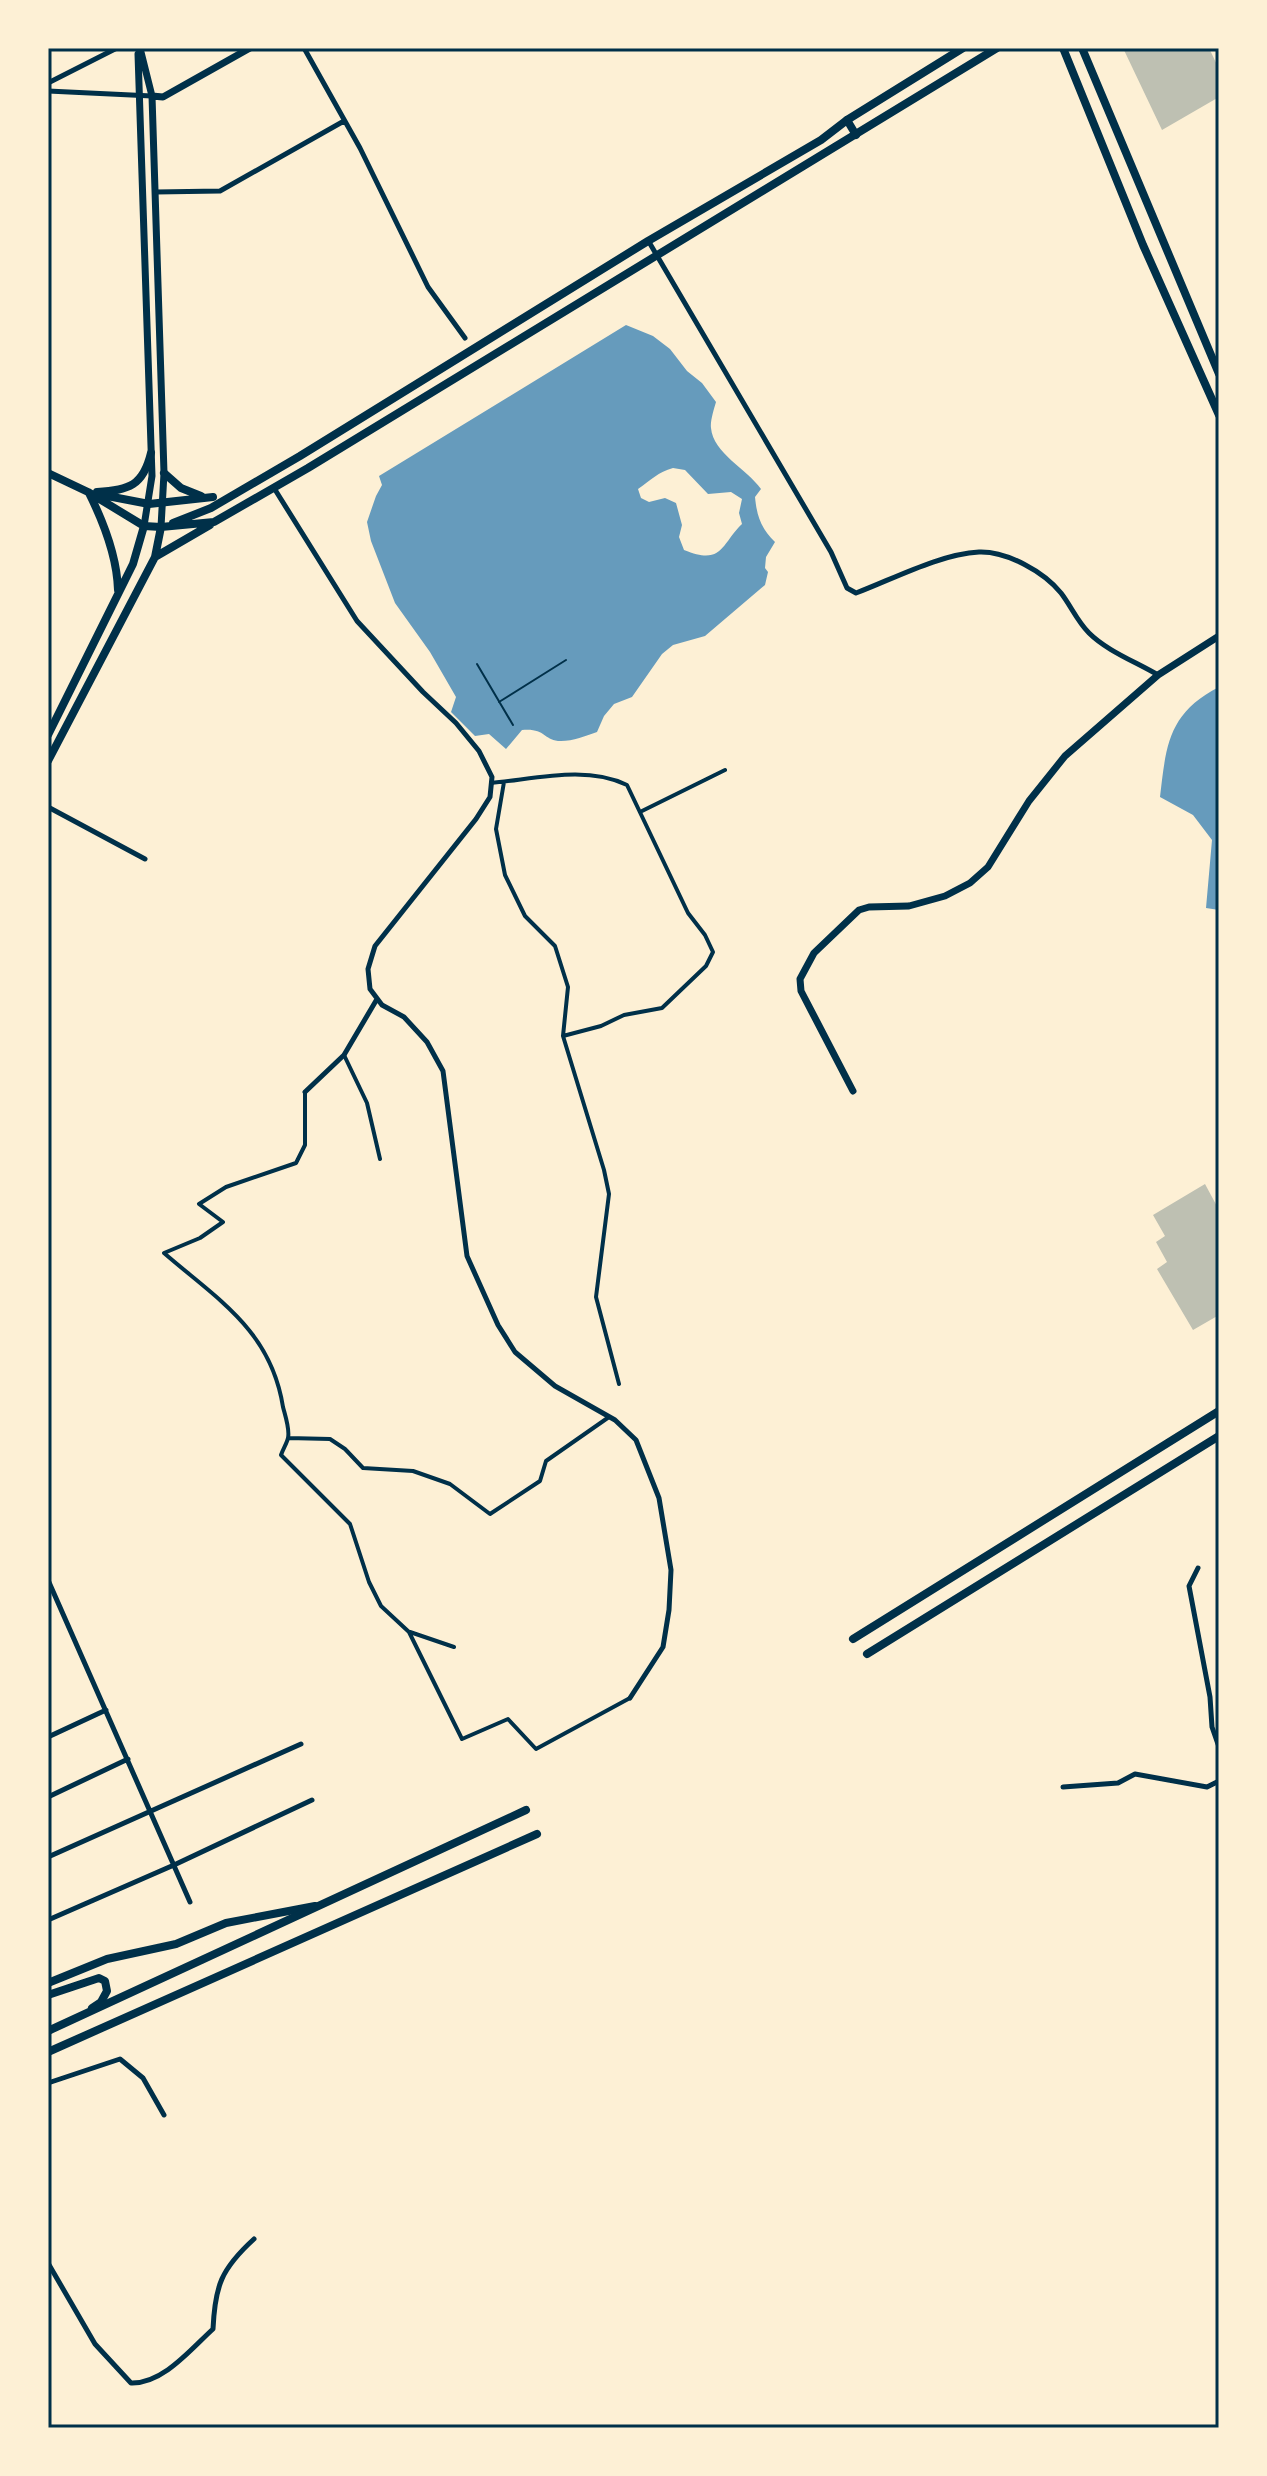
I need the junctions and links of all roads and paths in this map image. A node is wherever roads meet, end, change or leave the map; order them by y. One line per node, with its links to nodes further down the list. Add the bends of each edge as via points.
1 (117, 48): 9 (street)
2 (139, 48): 11 (street); 12 (street)
3 (250, 48): 12 (street, via 163,97)
4 (304, 48): 14 (street)
5 (960, 48): 13 (main road)
6 (997, 48): 15 (main road)
7 (1063, 48): 21 (main road)
8 (1082, 48): 20 (main road)
9 (48, 83)
10 (48, 91): 11 (street)
11 (140, 96): 12 (street); 22 (street)
12 (152, 96): 16 (street)
13 (847, 120): 15 (main road); 17 (main road)
14 (344, 121): 16 (street, via 220,191); 19 (street, via 428,287)
15 (856, 135): 18 (main road)
16 (156, 192): 24 (street)
17 (648, 241): 18 (street); 27 (main road)
18 (656, 254): 25 (main road); 39 (street, via 847,588 856,593 954,556 982,552 1010,558 1060,592 1091,635)
19 (465, 338)
20 (1219, 374)
21 (1219, 415)
22 (151, 453): 26 (main road, via 147,472 129,486); 30 (street)
23 (48, 473): 26 (main road)
24 (164, 473): 28 (main road, via 197,496); 29 (street)
25 (274, 488): 31 (main road); 46 (street, via 357,621 456,723 479,751)
26 (88, 492): 30 (main road); 32 (main road); 35 (main road, via 111,548)
27 (230, 495): 28 (main road); 33 (main road, via 193,517)
28 (213, 497): 29 (main road)
29 (163, 503): 30 (main road); 33 (street)
30 (149, 504): 32 (street)
31 (214, 522): 33 (main road); 34 (main road)
32 (144, 526): 33 (main road); 35 (main road)
33 (161, 527): 34 (main road)
34 (155, 557): 43 (main road)
35 (118, 594): 42 (main road)
36 (1219, 636): 39 (street)
37 (566, 660): 40 (path)
38 (477, 664): 40 (path)
39 (1158, 675): 53 (street, via 1065,756 988,867 970,883 909,906 859,910 814,953 800,979 801,991)
40 (499, 702): 41 (path)
41 (513, 725)
42 (48, 735)
43 (48, 761)
44 (725, 770): 48 (street)
45 (504, 782): 46 (street); 48 (street, via 589,774 612,778 627,785); 51 (street, via 496,829 505,875 525,916 555,946 568,987)
46 (491, 783): 50 (street, via 490,797 476,819 375,946 368,969)
47 (48, 807): 49 (street)
48 (642, 811): 51 (street, via 688,913 713,952 706,966 662,1008)
49 (145, 859)
50 (377, 999): 52 (street); 58 (street, via 427,1042 443,1071 467,1256 498,1325 515,1352 555,1386)
51 (563, 1036): 56 (street, via 609,1194 596,1297)
52 (344, 1055): 54 (street); 55 (street, via 367,1103)
53 (853, 1091)
54 (305, 1092): 60 (street, via 305,1145 296,1163 226,1187 199,1204 223,1222 164,1253 244,1320 281,1394)
55 (380, 1159)
56 (619, 1384)
57 (1219, 1411): 64 (main road)
58 (609, 1417): 60 (street, via 546,1461 540,1481 490,1514 450,1484 413,1471 363,1468 330,1439); 67 (street, via 636,1440 659,1498 671,1570 663,1647)
59 (1219, 1436): 66 (main road)
60 (288, 1438): 63 (street, via 281,1455 350,1524 381,1606)
61 (1198, 1568): 71 (street, via 1189,1586)
62 (48, 1580): 68 (street)
63 (409, 1632): 65 (street); 67 (street, via 462,1739 508,1719 536,1749)
64 (853, 1639)
65 (454, 1647)
66 (867, 1654)
67 (630, 1698)
68 (106, 1710): 69 (street); 72 (street)
69 (48, 1737)
70 (301, 1744): 78 (street)
71 (1219, 1747)
72 (128, 1759): 75 (street); 78 (street)
73 (1219, 1781): 74 (street, via 1207,1787 1135,1774 1118,1783)
74 (1063, 1787)
75 (48, 1797)
76 (312, 1800): 81 (street)
77 (526, 1810): 83 (main road)
78 (151, 1811): 80 (street); 81 (street)
79 (537, 1834): 89 (main road)
80 (48, 1857)
81 (174, 1865): 82 (street); 84 (street)
82 (190, 1902)
83 (324, 1905): 85 (main road, via 226,1923); 87 (main road)
84 (48, 1920)
85 (48, 1983)
86 (48, 1995): 87 (main road, via 96,1978 107,1985 101,2002)
87 (62, 2025): 88 (main road)
88 (48, 2031)
89 (48, 2052)
90 (48, 2083): 91 (street, via 120,2059 143,2078)
91 (164, 2115)
92 (254, 2239): 93 (street, via 223,2273 213,2329 167,2370 141,2383 131,2383 95,2344)
93 (48, 2263)

